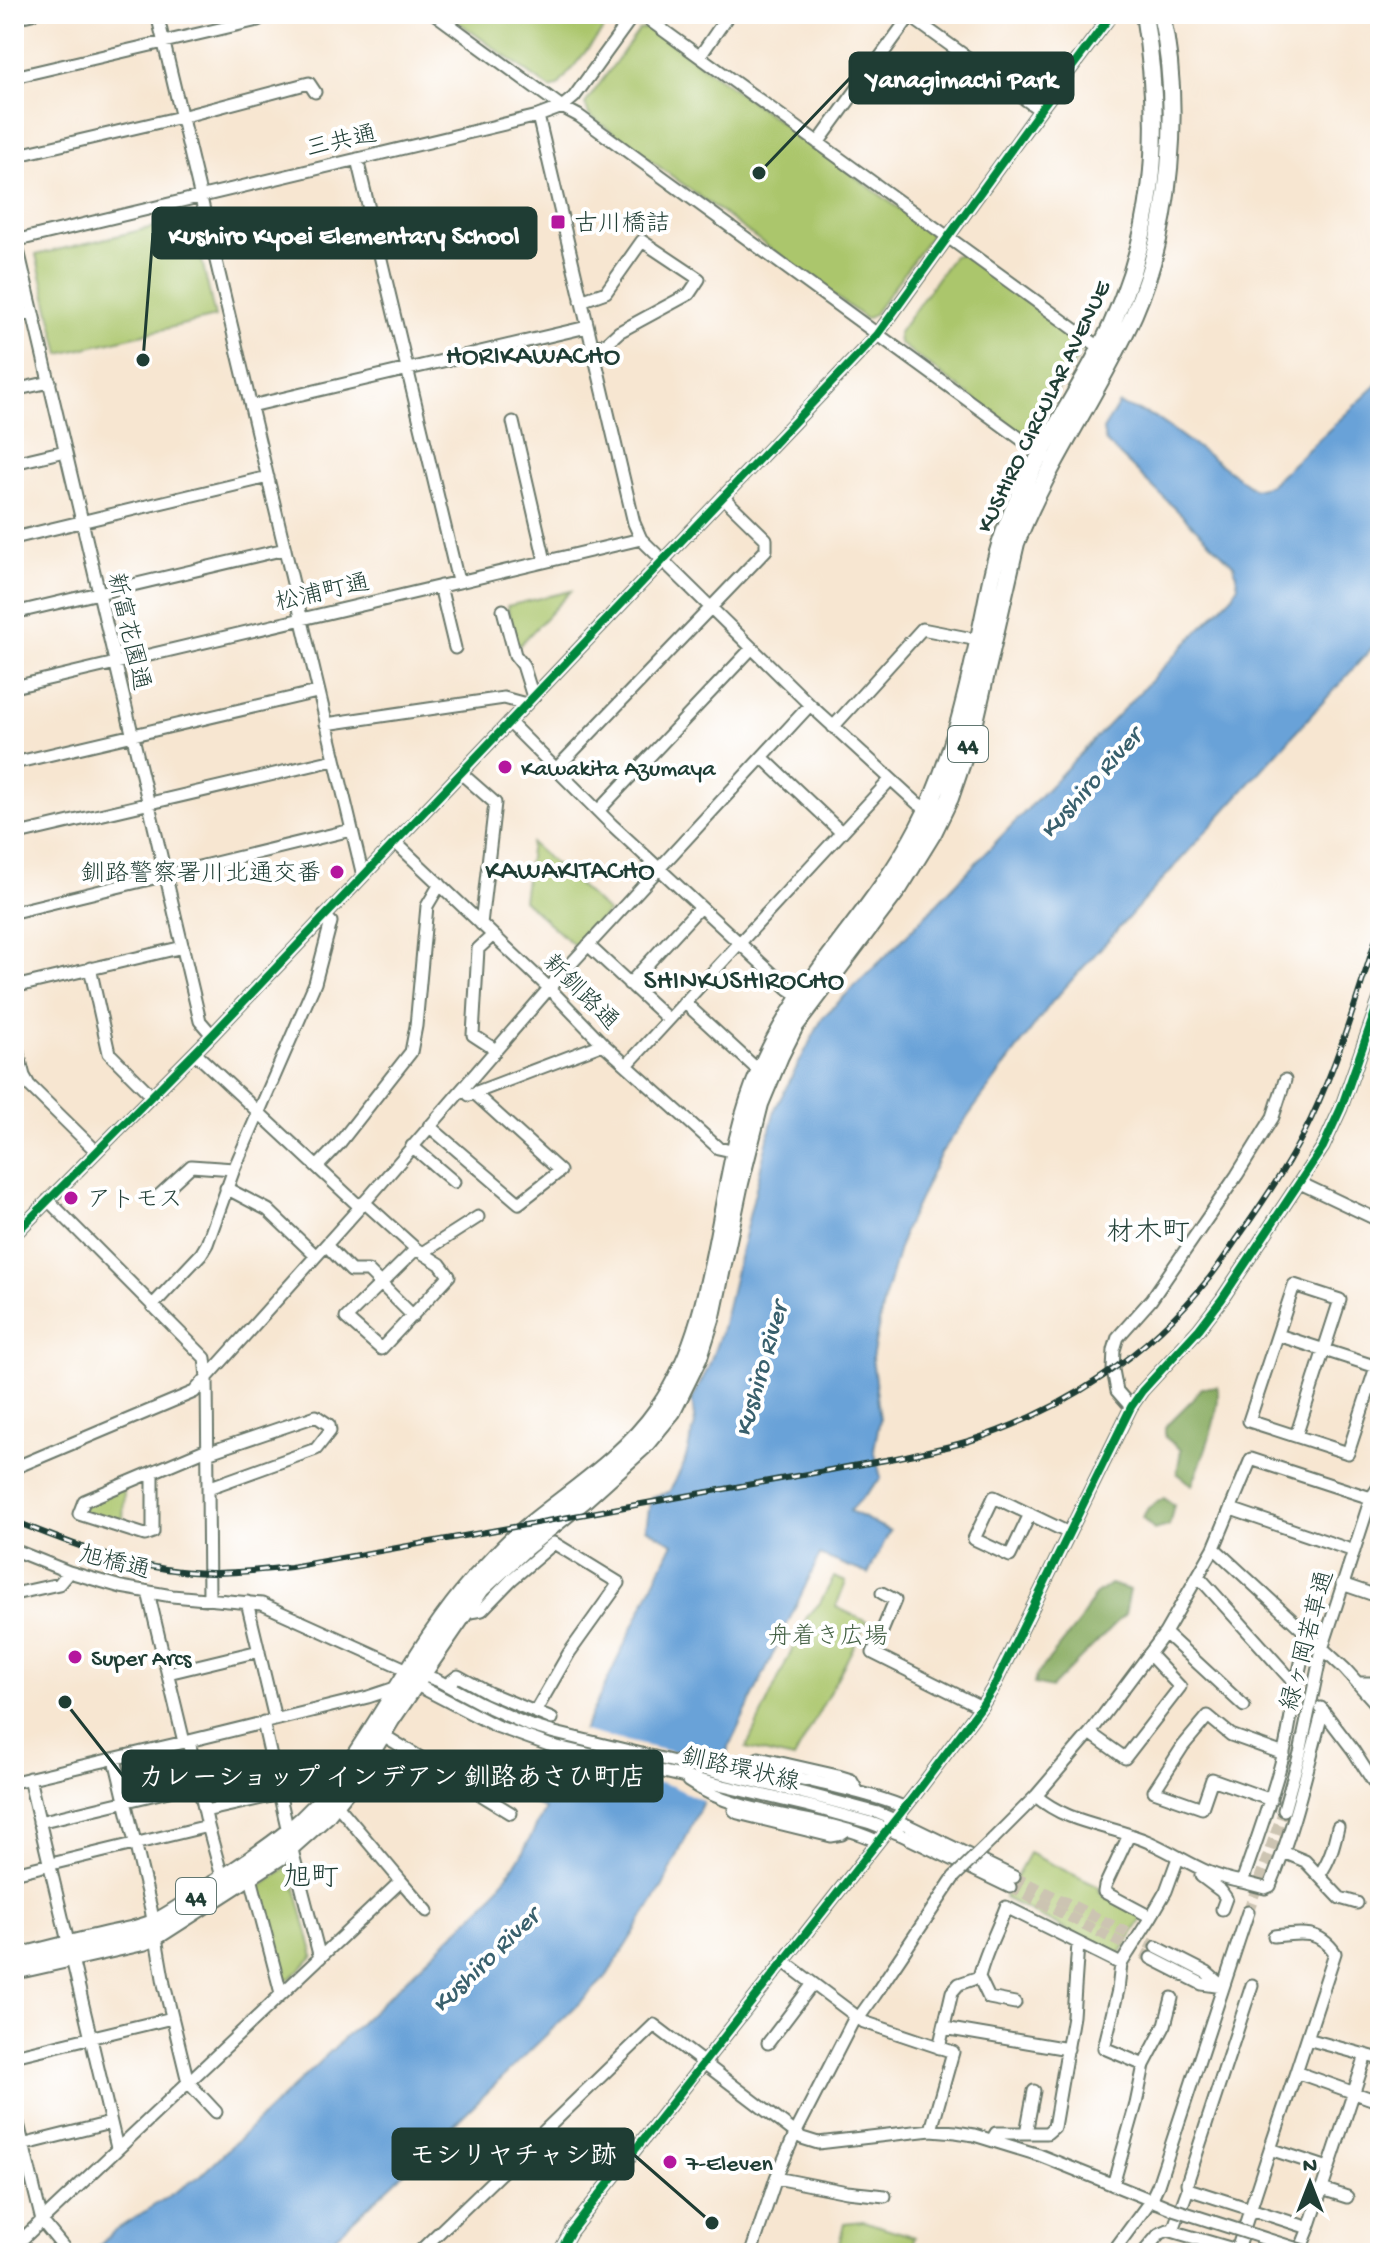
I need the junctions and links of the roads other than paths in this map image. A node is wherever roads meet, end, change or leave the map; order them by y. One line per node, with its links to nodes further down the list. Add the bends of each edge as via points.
1 (32, 14): 12 (street)
2 (157, 14): 13 (street)
3 (261, 14): 13 (street, via 258,20)
4 (435, 14): 17 (street)
5 (634, 14): 17 (street, 三共通)
6 (641, 14): 14 (street)
7 (729, 14): 14 (street)
8 (1112, 14): 18 (street)
9 (1144, 14): 33 (highway, KUSHIRO CIRCULAR AVENUE / 44, via 1155,108 1154,164 1135,264)
10 (1161, 14): 33 (highway, KUSHIRO CIRCULAR AVENUE / 44, via 1172,123 1166,198 1134,313)
11 (908, 15): 18 (street); 21 (street)
12 (14, 18)
13 (163, 42): 15 (street); 20 (street)
14 (700, 56): 21 (street)
15 (14, 77)
16 (315, 92): 20 (street, via 309,83)
17 (562, 107): 19 (street, 三共通); 31 (street)
18 (1040, 110): 26 (street)
19 (538, 116): 23 (street, 三共通); 27 (street)
20 (181, 117): 22 (street); 24 (street)
21 (818, 143): 26 (street)
22 (14, 156)
23 (357, 159): 24 (street, 三共通); 34 (street)
24 (201, 196): 25 (street, 三共通); 37 (street)
25 (15, 238): 28 (street, 新富花園通)
26 (948, 238): 31 (street); 33 (street)
27 (581, 301): 30 (street); 32 (street, via 606,292 642,241 699,279 689,294)
28 (33, 313): 29 (street); 35 (street, 新富花園通)
29 (14, 317)
30 (587, 327): 32 (street); 34 (street)
31 (877, 335): 40 (street); 43 (street)
32 (592, 349): 46 (street)
33 (1107, 352): 40 (highway, KUSHIRO CIRCULAR AVENUE / 44)
34 (407, 368): 37 (street); 50 (street)
35 (50, 382): 36 (street); 39 (street, 新富花園通)
36 (14, 390)
37 (251, 406): 42 (street)
38 (513, 422): 48 (street)
39 (65, 451): 41 (street); 44 (street, 新富花園通)
40 (1048, 458): 57 (highway, KUSHIRO CIRCULAR AVENUE / 44, via 1012,511); 77 (highway, KUSHIRO CIRCULAR AVENUE / 44, via 1016,543 960,771)
41 (14, 463)
42 (268, 477): 44 (street); 47 (street)
43 (723, 497): 49 (street); 53 (street, via 768,544)
44 (82, 523): 45 (street); 52 (street, 新富花園通)
45 (14, 538)
46 (641, 539): 48 (street, 松浦町通); 49 (street)
47 (285, 549): 52 (street); 56 (street)
48 (545, 561): 50 (street, 松浦町通)
49 (663, 561): 53 (street); 63 (street)
50 (458, 581): 51 (street, 松浦町通)
51 (440, 586): 56 (street, 松浦町通); 58 (street)
52 (99, 593): 55 (street); 60 (street, 新富花園通)
53 (711, 609): 59 (street); 72 (street)
54 (503, 610): 63 (street)
55 (14, 613)
56 (301, 619): 60 (street, 松浦町通); 62 (street)
57 (978, 640): 67 (street, via 922,629); 77 (highway, KUSHIRO CIRCULAR AVENUE / 44)
58 (455, 648)
59 (752, 648): 64 (street); 76 (street)
60 (115, 663): 61 (street, 松浦町通); 68 (street, 新富花園通)
61 (14, 687)
62 (317, 692): 66 (street); 68 (street)
63 (529, 700): 65 (street); 66 (street, via 504,698)
64 (810, 705): 67 (street); 69 (street)
65 (509, 722): 72 (street); 73 (street)
66 (326, 724): 70 (street)
67 (833, 727): 74 (street)
68 (133, 735): 71 (street); 75 (street, 新富花園通)
69 (763, 758): 79 (street); 82 (street)
70 (334, 760): 75 (street); 78 (street)
71 (14, 763)
72 (557, 768): 76 (street)
73 (462, 774): 81 (street); 89 (street, via 495,803)
74 (890, 780): 77 (street); 79 (street)
75 (149, 803): 80 (street); 83 (street, 新富花園通)
76 (598, 811): 82 (street)
77 (934, 813): 98 (highway, KUSHIRO CIRCULAR AVENUE / 44); 118 (highway, KUSHIRO CIRCULAR AVENUE / 44, via 933,833 899,888 795,1026)
78 (351, 830): 83 (street); 84 (street)
79 (841, 832): 91 (street)
80 (14, 835)
81 (396, 843): 84 (street); 85 (street, 新釧路通)
82 (658, 868): 86 (street); 92 (street)
83 (167, 876): 87 (street); 93 (street, 新富花園通)
84 (363, 876): 88 (street)
85 (440, 884): 89 (street, 新釧路通); 119 (street, via 427,906 411,1052)
86 (700, 907): 91 (street); 95 (street)
87 (14, 912)
88 (324, 916): 102 (street); 114 (street, via 331,922 315,983)
89 (481, 924): 90 (street, 新釧路通)
90 (493, 935): 97 (street, 新釧路通); 105 (street, via 478,949 473,1035)
91 (739, 943): 98 (street); 100 (street)
92 (588, 945): 95 (street); 97 (street)
93 (183, 947): 94 (street); 102 (street, 新富花園通, via 200,1021)
94 (90, 968): 96 (street); 112 (street, via 109,1053)
95 (629, 984): 101 (street)
96 (14, 987)
97 (549, 988): 104 (street, 新釧路通); 105 (street)
98 (801, 997): 109 (highway, KUSHIRO CIRCULAR AVENUE / 44)
99 (1380, 998): 122 (street, via 1341,1108)
100 (684, 1002): 101 (street); 109 (street)
101 (668, 1019): 107 (street)
102 (212, 1035): 106 (street)
103 (14, 1036): 108 (street)
104 (603, 1044): 107 (street, 新釧路通); 111 (street)
105 (496, 1050): 113 (street)
106 (195, 1053): 112 (street); 114 (street)
107 (627, 1065): 118 (street, 新釧路通, via 718,1148)
108 (18, 1067): 117 (street, via 29,1085)
109 (759, 1071): 118 (highway, KUSHIRO CIRCULAR AVENUE / 44, via 749,1097)
110 (1285, 1080): 140 (street, via 1273,1117 1237,1175 1151,1300 1118,1337 1113,1370 1117,1391)
111 (474, 1093): 113 (street); 115 (street, via 560,1171 519,1203)
112 (152, 1096): 117 (street)
113 (452, 1102): 115 (street)
114 (258, 1112): 119 (street); 120 (street)
115 (429, 1126): 116 (street)
116 (412, 1146): 121 (street); 126 (street)
117 (96, 1151): 124 (street)
118 (741, 1153): 163 (highway, KUSHIRO CIRCULAR AVENUE / 44, via 712,1316 672,1412 644,1446 503,1566); 170 (highway, KUSHIRO CIRCULAR AVENUE / 44, via 694,1334 663,1402 617,1455 495,1556 444,1616)
119 (318, 1166): 126 (street)
120 (234, 1169): 123 (street); 125 (street, via 191,1166)
121 (454, 1182)
122 (1300, 1183): 128 (street); 140 (street, via 1222,1299)
123 (226, 1188): 132 (street, via 268,1210); 134 (street, via 201,1254)
124 (48, 1200): 129 (street); 134 (street)
125 (152, 1202)
126 (362, 1205): 130 (street); 131 (street)
127 (478, 1217): 131 (street)
128 (1380, 1221)
129 (15, 1232)
130 (326, 1245): 132 (street); 133 (street, via 351,1271 368,1271)
131 (419, 1251): 133 (street); 135 (street, via 449,1276)
132 (316, 1256): 139 (street)
133 (381, 1284): 135 (street); 135 (street, via 346,1318 381,1349)
134 (152, 1306): 139 (street, via 205,1358)
135 (413, 1316)
136 (1278, 1335): 137 (street); 137 (street, via 1294,1285 1317,1292 1340,1300); 141 (street, via 1249,1421)
137 (1324, 1350): 138 (street); 141 (street)
138 (1378, 1368): 141 (street, via 1348,1453)
139 (207, 1377): 142 (street); 143 (street, via 194,1392)
140 (1131, 1407): 150 (street)
141 (1296, 1436)
142 (207, 1451): 144 (street); 146 (street); 146 (street, via 316,1416 329,1425 316,1449)
143 (14, 1468)
144 (153, 1472): 144 (street, via 84,1501 79,1514 145,1535 153,1532)
145 (1380, 1485): 147 (street, 緑ヶ岡若草通)
146 (208, 1488): 161 (street)
147 (1376, 1500): 148 (street, via 1251,1459); 153 (street, 緑ヶ岡若草通)
148 (1231, 1509): 151 (street); 153 (street)
149 (1030, 1514): 149 (street, via 994,1497 974,1539 1010,1556); 150 (street)
150 (1069, 1533): 178 (street)
151 (1214, 1548): 155 (street); 165 (street)
152 (14, 1550): 154 (street, 旭橋通)
153 (1354, 1551): 156 (street, 緑ヶ岡若草通)
154 (69, 1572): 157 (street, 旭橋通); 159 (street, via 59,1584)
155 (1199, 1577): 164 (street); 174 (street)
156 (1342, 1584): 160 (street); 166 (street, 緑ヶ岡若草通)
157 (148, 1592): 161 (street, 旭橋通); 169 (street)
158 (882, 1593): 178 (street, via 895,1600 873,1653)
159 (14, 1594)
160 (1380, 1597)
161 (209, 1598): 162 (street, 旭橋通)
162 (247, 1602): 167 (street); 170 (street, 旭橋通, via 278,1609)
163 (463, 1613): 170 (highway, KUSHIRO CIRCULAR AVENUE / 44); 181 (street, via 482,1610 554,1543 619,1583)
164 (1165, 1633): 168 (street); 177 (street)
165 (1309, 1637): 166 (street); 174 (street)
166 (1322, 1649): 171 (street); 176 (street, 緑ヶ岡若草通)
167 (259, 1651): 169 (street); 183 (street)
168 (1149, 1654): 184 (street); 184 (street, via 1180,1687 1125,1758)
169 (168, 1673): 186 (street)
170 (415, 1676): 173 (street, 釧路環状線); 175 (highway, KUSHIRO CIRCULAR AVENUE / 44); 185 (highway, KUSHIRO CIRCULAR AVENUE / 44); 190 (street, 釧路環状線, via 496,1726 549,1745)
171 (1358, 1683): 172 (street); 179 (street)
172 (1380, 1683)
173 (446, 1685): 181 (street, via 458,1676); 190 (street, 釧路環状線, via 528,1725)
174 (1296, 1685): 187 (street)
175 (398, 1687): 183 (street); 199 (highway, KUSHIRO CIRCULAR AVENUE / 44)
176 (1312, 1696): 180 (street); 204 (street, 緑ヶ岡若草通)
177 (1244, 1706)
178 (981, 1707): 202 (street)
179 (1380, 1708)
180 (1323, 1710): 196 (street); 215 (street)
181 (535, 1712): 182 (street)
182 (552, 1719)
183 (269, 1721): 186 (street); 197 (street)
184 (1090, 1733): 198 (street)
185 (383, 1735): 199 (highway, KUSHIRO CIRCULAR AVENUE / 44, via 354,1781); 206 (street)
186 (187, 1742): 188 (street); 194 (street)
187 (1284, 1754): 200 (street); 200 (street, via 1231,1735 1208,1716 1154,1791 1202,1808 1212,1779)
188 (115, 1759): 191 (street); 201 (street)
189 (755, 1760): 195 (street, via 851,1780)
190 (683, 1770): 193 (street); 193 (street, via 700,1789)
191 (29, 1778): 192 (street); 207 (street)
192 (14, 1782)
193 (729, 1782): 195 (street); 210 (street); 223 (street, 釧路環状線, bridge, via 809,1806 874,1818)
194 (198, 1784): 201 (street); 205 (street)
195 (858, 1792): 202 (street)
196 (1380, 1792)
197 (280, 1794): 205 (street); 212 (street)
198 (1036, 1796): 211 (street, via 1068,1817); 248 (street, bridge, via 954,1877)
199 (332, 1799): 212 (highway, KUSHIRO CIRCULAR AVENUE / 44); 222 (street)
200 (1271, 1800): 224 (street)
201 (125, 1802): 207 (street); 214 (street)
202 (904, 1807): 213 (street)
203 (734, 1810): 210 (street, via 831,1836)
204 (1284, 1810)
205 (205, 1811): 208 (street)
206 (511, 1813)
207 (39, 1822): 217 (street)
208 (208, 1826): 214 (street); 225 (street)
209 (1338, 1827): 221 (street)
210 (848, 1830): 213 (street)
211 (1129, 1835): 216 (street); 230 (street, via 1104,1892)
212 (290, 1841): 218 (highway, KUSHIRO CIRCULAR AVENUE / 44); 237 (street)
213 (877, 1841): 238 (street)
214 (135, 1844): 217 (street); 231 (street)
215 (1283, 1852): 221 (street, via 1305,1861); 224 (street, via 1270,1886)
216 (1178, 1858): 219 (street); 230 (street)
217 (50, 1864): 220 (street); 234 (street)
218 (249, 1869): 225 (highway, KUSHIRO CIRCULAR AVENUE / 44); 245 (street)
219 (1201, 1870): 224 (street); 227 (street, via 1226,1898)
220 (14, 1873)
221 (1319, 1875): 226 (street, via 1340,1898)
222 (401, 1881): 228 (street); 237 (street)
223 (1012, 1882)
224 (1242, 1882)
225 (224, 1885): 231 (highway, KUSHIRO CIRCULAR AVENUE / 44)
226 (1357, 1903)
227 (1222, 1909)
228 (427, 1911)
229 (1248, 1912): 244 (street)
230 (1151, 1917): 239 (street)
231 (154, 1930): 234 (highway, KUSHIRO CIRCULAR AVENUE / 44); 249 (street)
232 (1274, 1936): 252 (street, via 1301,1933 1319,1938 1335,1953)
233 (1078, 1944): 239 (street); 241 (street, via 1006,1907); 255 (street)
234 (70, 1951): 236 (highway, KUSHIRO CIRCULAR AVENUE / 44); 240 (highway, KUSHIRO CIRCULAR AVENUE / 44); 251 (street)
235 (1154, 1953): 244 (street, via 1207,1973)
236 (14, 1958)
237 (320, 1958): 245 (street)
238 (783, 1961): 242 (street); 259 (street)
239 (1121, 1964): 260 (street, via 1104,2048)
240 (14, 1971)
241 (979, 1977): 247 (street, via 989,1998); 250 (street, via 952,1992)
242 (812, 1985): 248 (street); 253 (street)
243 (1252, 1985): 279 (street)
244 (1223, 1987): 283 (street)
245 (281, 1993): 262 (street)
246 (1172, 1998): 260 (street)
247 (1015, 2003)
248 (855, 2017): 254 (street); 271 (street)
249 (172, 2018): 251 (street); 262 (street)
250 (944, 2028): 254 (street); 255 (street)
251 (90, 2038): 257 (street); 268 (street)
252 (1307, 2039): 256 (street); 261 (street)
253 (768, 2043)
254 (939, 2048): 269 (street, via 953,2052)
255 (1068, 2049): 270 (street, via 1054,2127 1047,2133)
256 (1366, 2055): 258 (street); 264 (street)
257 (14, 2056)
258 (1380, 2059)
259 (703, 2063): 271 (street); 291 (street, via 654,2025); 292 (street)
260 (1144, 2065): 278 (street)
261 (1296, 2072): 264 (street); 275 (street)
262 (188, 2082): 267 (street); 274 (street)
263 (1034, 2091): 270 (street)
264 (1353, 2093): 265 (street); 276 (street)
265 (1380, 2102)
266 (14, 2107): 273 (street)
267 (216, 2112)
268 (110, 2123): 273 (street); 274 (street)
269 (931, 2130): 271 (street, via 818,2143); 272 (street)
270 (1026, 2133): 272 (street, via 996,2133)
271 (795, 2134): 277 (street)
272 (992, 2140): 278 (street)
273 (19, 2146): 285 (street)
274 (117, 2148): 285 (street)
275 (1270, 2149): 276 (street); 284 (street)
276 (1328, 2168): 280 (street)
277 (776, 2178): 281 (street); 293 (street)
278 (1113, 2185): 283 (street)
279 (1188, 2189): 284 (street); 287 (street)
280 (1322, 2189): 282 (street); 286 (street)
281 (885, 2196)
282 (1347, 2197)
283 (1151, 2200): 294 (street); 297 (street, bridge)
284 (1250, 2210): 286 (street); 289 (street)
285 (42, 2221): 288 (street); 290 (street)
286 (1309, 2228): 296 (street)
287 (1173, 2230): 289 (street); 295 (street, via 1159,2234)
288 (14, 2247)
289 (1242, 2251)
290 (68, 2253)
291 (418, 2253)
292 (559, 2253)
293 (751, 2253)
294 (1112, 2253)
295 (1143, 2253)
296 (1299, 2253)
297 (1311, 2253)

